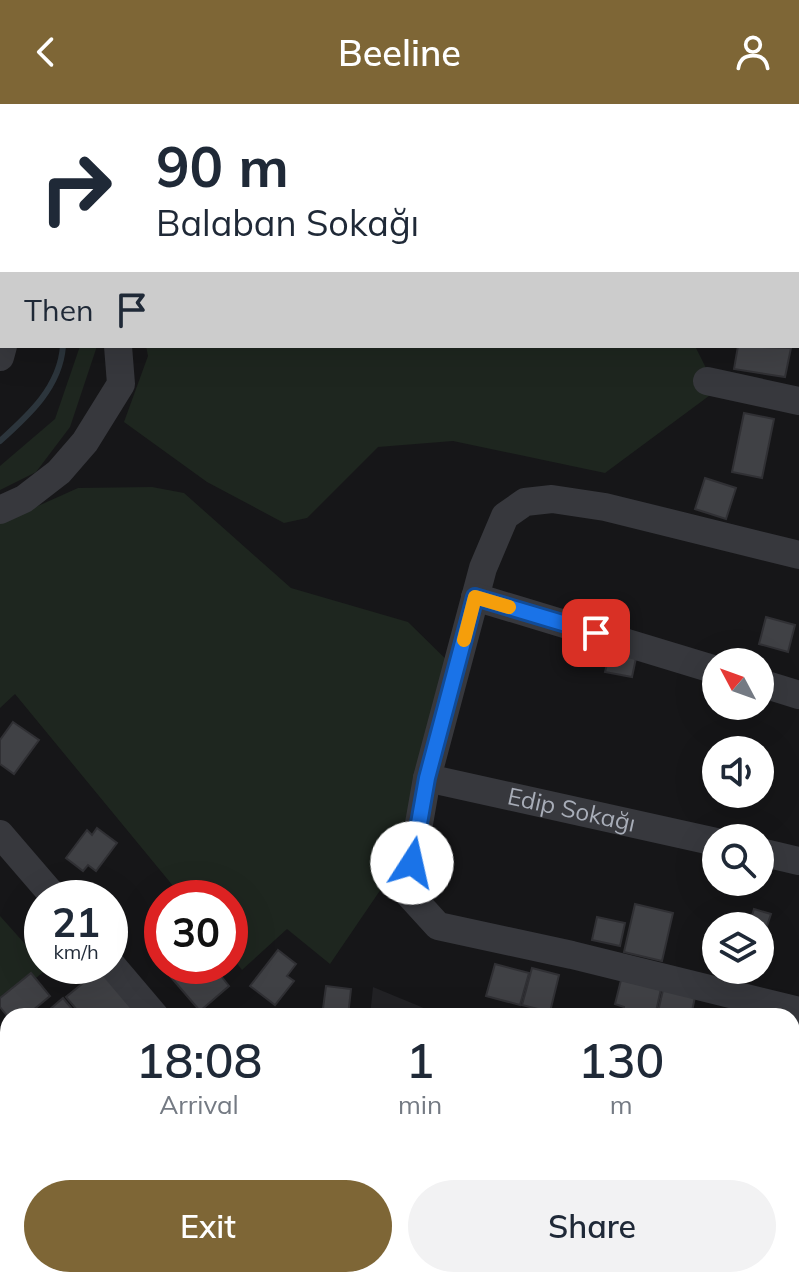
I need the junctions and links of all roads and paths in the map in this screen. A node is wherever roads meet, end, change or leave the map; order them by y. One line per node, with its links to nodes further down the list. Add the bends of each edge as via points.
1 (118, 348): 4 (street, via 121,384 85,442 59,472)
2 (707, 381): 3 (street)
3 (799, 401)
4 (0, 510)
5 (799, 555): 6 (street, via 605,507 552,499 525,502 505,516)
6 (475, 597): 7 (street); 10 (street)
7 (702, 666)
8 (774, 687): 9 (street)
9 (799, 695)
10 (427, 778): 12 (street, Edip Sokağı); 17 (street, via 407,892 438,926)
11 (0, 834): 15 (street)
12 (702, 839)
13 (774, 855): 14 (street)
14 (799, 861)
15 (40, 880)
16 (128, 984): 18 (street)
17 (729, 1005): 19 (street)
18 (148, 1008)
19 (764, 1008)

